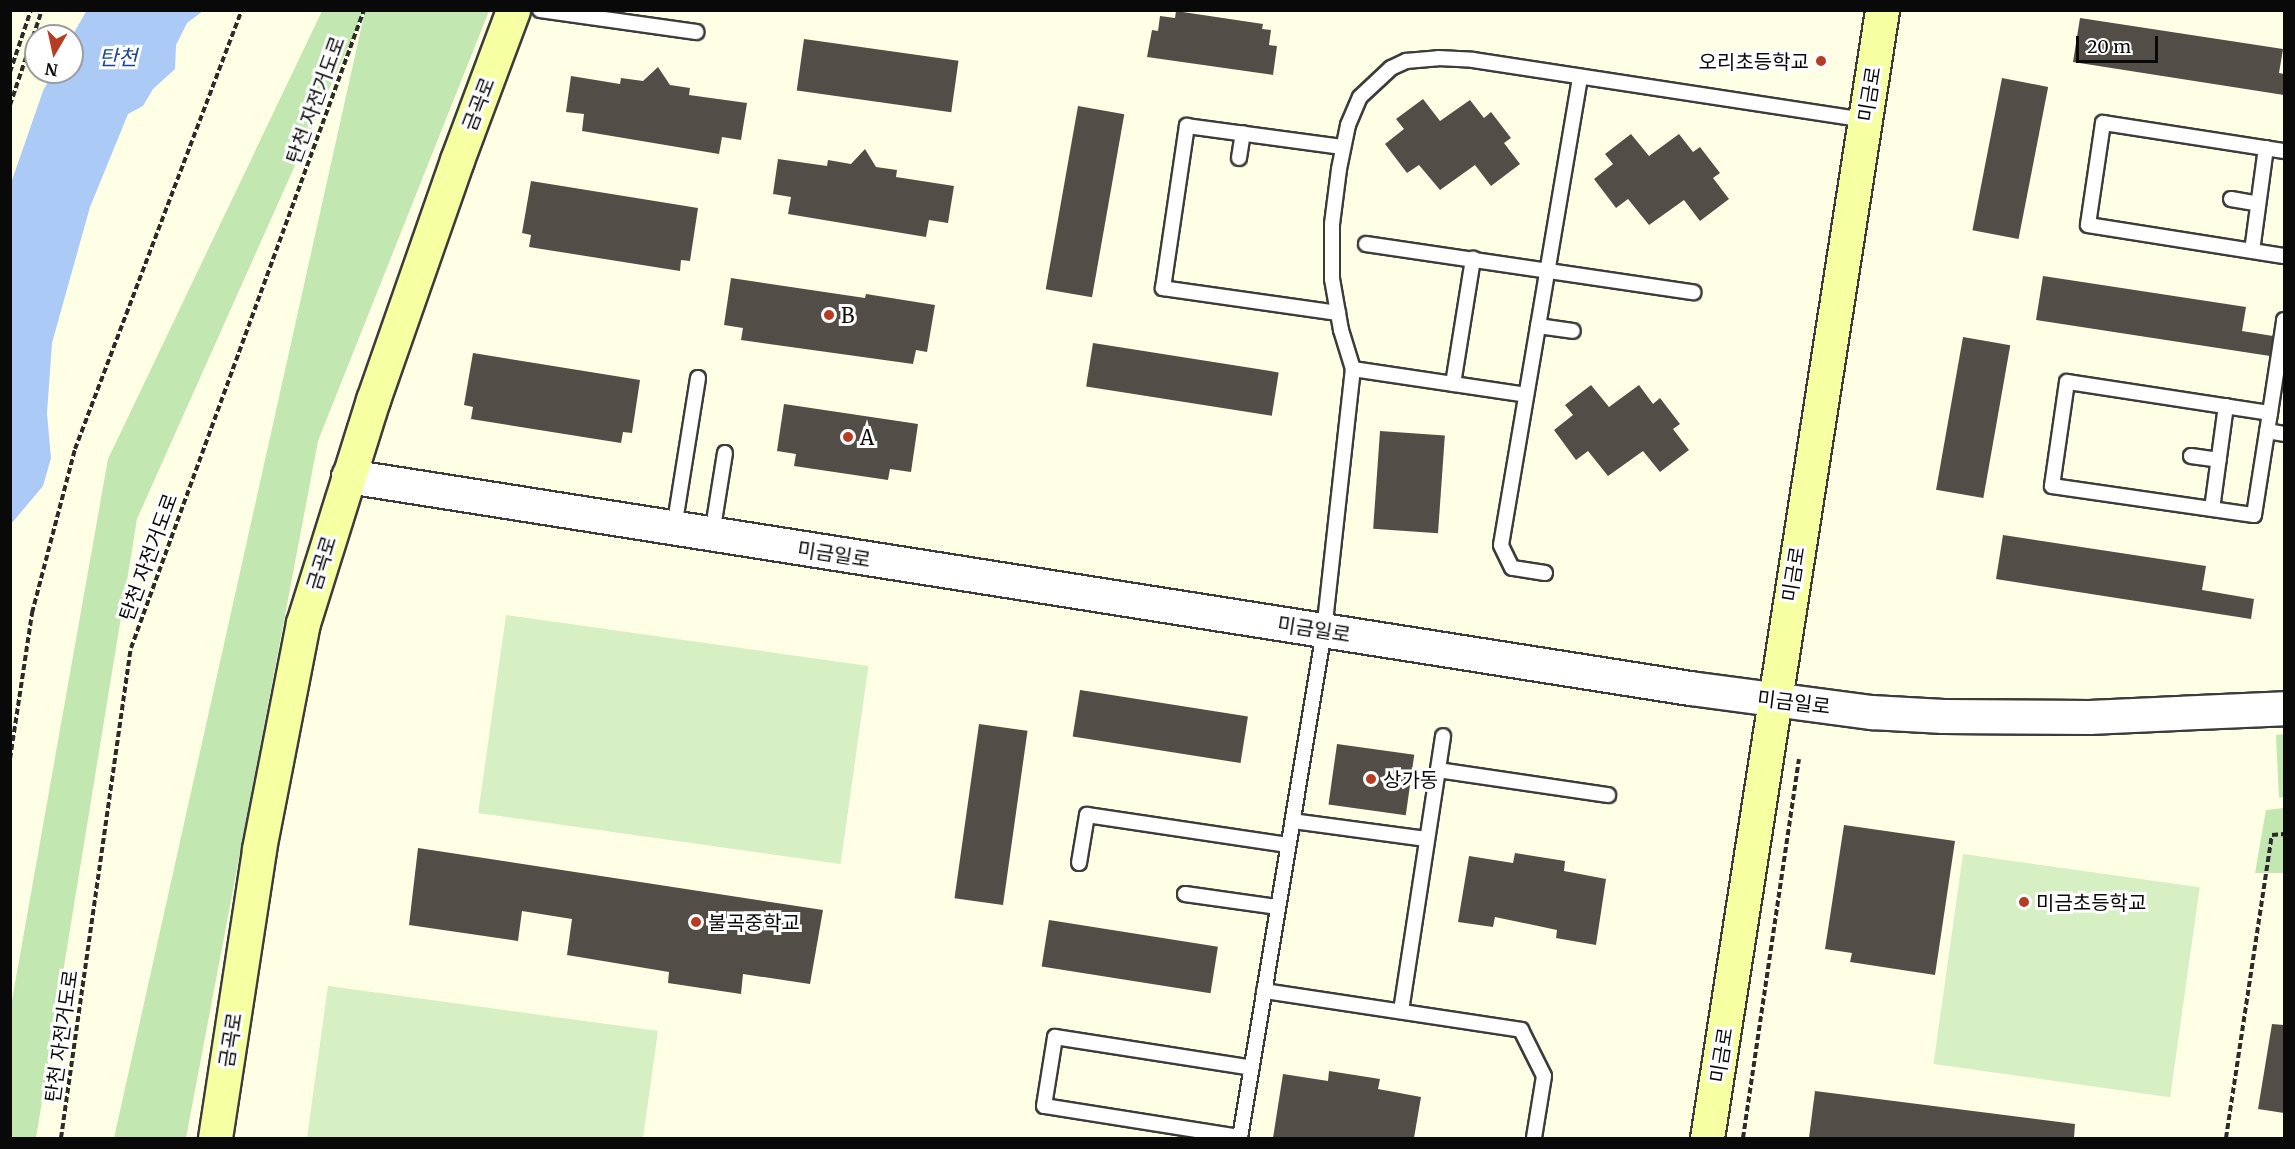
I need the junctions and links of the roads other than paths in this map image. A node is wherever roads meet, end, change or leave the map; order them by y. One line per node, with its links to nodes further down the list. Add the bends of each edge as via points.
1 (513, 10): 35 (main road, 금곡로)
2 (540, 10): 4 (lane)
3 (1882, 10): 6 (main road, 미금로)
4 (696, 32)
5 (1580, 77): 6 (lane); 8 (lane, via 1473,60 1406,61 1379,77 1360,98 1348,125); 18 (lane)
6 (1865, 120): 41 (main road, 미금로)
7 (1243, 133): 8 (lane); 11 (lane); 20 (lane, via 1187,126 1163,288)
8 (1344, 147): 20 (lane, via 1332,224 1332,279)
9 (2266, 148): 10 (lane); 13 (lane); 15 (lane, via 2103,123 2088,225)
10 (2284, 151)
11 (1239, 158)
12 (2231, 199): 13 (lane)
13 (2258, 204): 15 (lane)
14 (1366, 244): 17 (lane)
15 (2252, 251): 16 (lane)
16 (2284, 256)
17 (1473, 260): 18 (lane); 26 (lane)
18 (1547, 270): 19 (lane); 22 (lane)
19 (1693, 292)
20 (1338, 313): 24 (lane)
21 (2284, 321): 29 (lane)
22 (1538, 326): 23 (lane); 27 (lane)
23 (1573, 331)
24 (1353, 369): 26 (lane); 40 (lane)
25 (698, 378): 37 (lane)
26 (1453, 384): 27 (lane)
27 (1526, 395): 39 (lane, via 1501,544 1512,568)
28 (2226, 406): 29 (lane); 34 (lane); 36 (lane, via 2067,382 2052,486)
29 (2270, 413): 30 (lane)
30 (2267, 431): 31 (lane); 36 (lane, via 2254,515)
31 (2284, 434)
32 (725, 453): 38 (lane)
33 (2192, 456): 34 (lane)
34 (2219, 460): 36 (lane)
35 (348, 476): 37 (street, 미금일로); 55 (main road, 금곡로, via 303,623 259,849)
36 (2212, 509)
37 (674, 528): 38 (street, 미금일로)
38 (712, 534): 40 (street, 미금일로)
39 (1545, 573)
40 (1324, 631): 41 (street, 미금일로); 46 (lane)
41 (1777, 700): 42 (street, 미금일로, via 1871,712 2017,718); 58 (main road, 미금로)
42 (2284, 708)
43 (1443, 736): 44 (lane)
44 (1438, 770): 45 (lane); 47 (lane)
45 (1608, 795)
46 (1293, 821): 47 (lane); 48 (lane)
47 (1427, 839): 53 (lane)
48 (1288, 845): 49 (lane, via 1087,815); 51 (lane)
49 (1079, 863)
50 (1185, 894): 51 (lane)
51 (1278, 907): 52 (lane)
52 (1264, 991): 53 (lane); 54 (lane)
53 (1401, 1011): 57 (lane, via 1521,1030 1544,1076)
54 (1252, 1068): 56 (lane); 56 (lane, via 1055,1037 1044,1106)
55 (215, 1138)
56 (1240, 1138)
57 (1534, 1138)
58 (1707, 1138)

